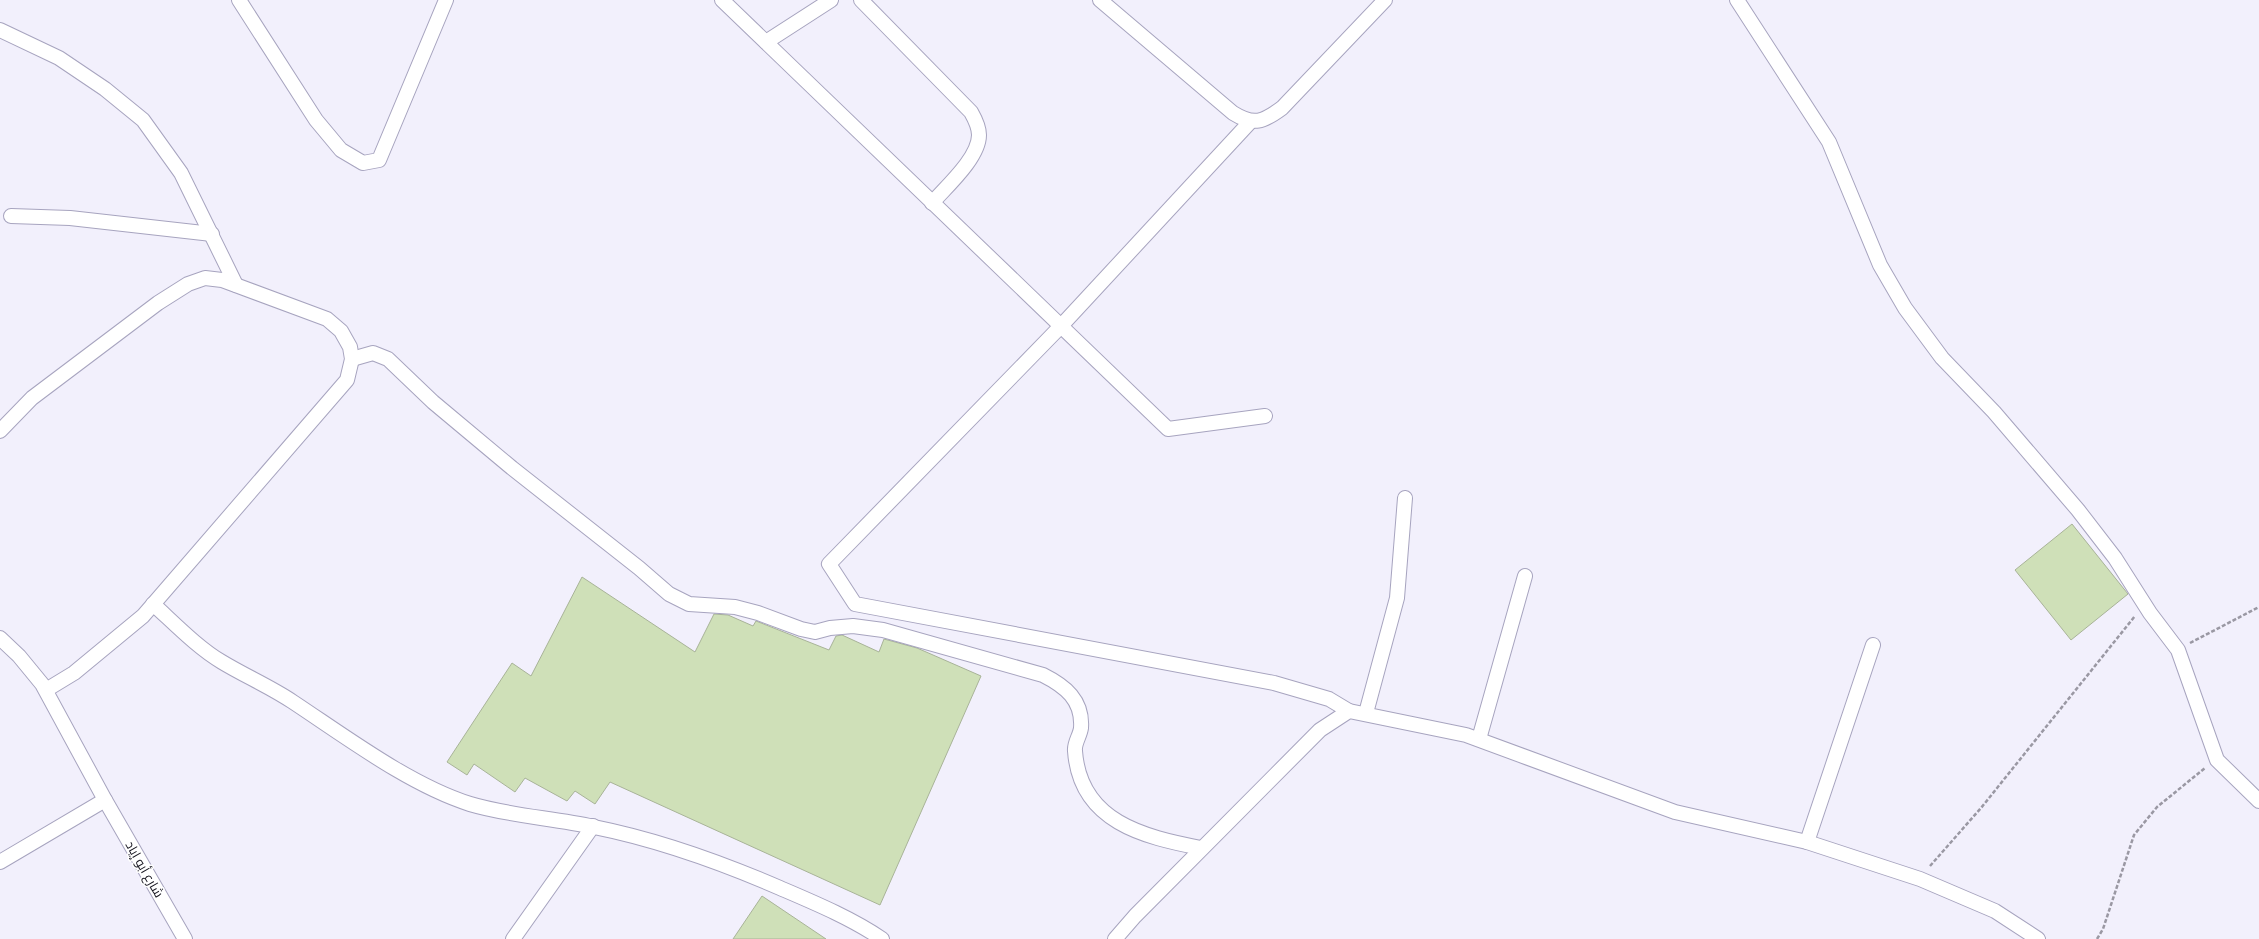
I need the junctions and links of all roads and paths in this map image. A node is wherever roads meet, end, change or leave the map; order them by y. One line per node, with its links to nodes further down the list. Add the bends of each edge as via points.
1 (239, 0): 2 (street, via 316,120 341,150 363,163 380,160)
2 (446, 0)
3 (722, 0): 10 (street)
4 (831, 0): 10 (street)
5 (861, 0): 12 (street, via 972,112 977,123 979,136 975,152)
6 (1100, 0): 11 (street, via 1233,113 1244,120)
7 (1385, 0): 11 (street, via 1282,108 1269,117)
8 (1737, 0): 23 (street, via 1829,142 1880,266 1905,308 1942,358 1994,412 2078,510 2115,558)
9 (0, 30): 14 (street, via 59,58 105,89 143,120 182,173)
10 (766, 42): 12 (street)
11 (1251, 120): 16 (street)
12 (932, 203): 16 (street)
13 (11, 216): 14 (street, via 70,218)
14 (212, 234): 15 (street)
15 (236, 285): 17 (street, via 327,319 341,331 350,346); 19 (street, via 205,278 188,284 158,303 32,398)
16 (1061, 326): 18 (street, via 1168,430); 29 (street, via 829,564 855,604 1274,683 1329,699)
17 (352, 359): 22 (street, via 347,380); 37 (street, via 373,353 388,359 433,402 512,468 669,594 689,604 750,611 815,632 853,626 883,630 1043,675 1063,686 1080,710 1081,729 1074,749 1078,774 1088,792 1120,825 1143,835)
18 (1266, 416)
19 (0, 431)
20 (1405, 498): 30 (street, via 1398,598)
21 (1525, 576): 31 (street)
22 (153, 604): 28 (street, via 143,616 74,673); 35 (street, via 220,661 291,700 375,756 428,786 469,804)
23 (2144, 604): 27 (street); 39 (path, via 1981,808)
24 (2259, 607): 27 (path)
25 (0, 638): 28 (street, شارع أبو إياد, via 19,656)
26 (1873, 645): 36 (street)
27 (2178, 650): 32 (street)
28 (46, 690): 33 (street, شارع أبو إياد)
29 (1349, 711): 30 (street); 37 (street, via 1320,730)
30 (1366, 713): 31 (street)
31 (1479, 739): 36 (street, via 1675,812)
32 (2217, 760): 34 (street); 45 (path, via 2157,807 2134,835 2103,929)
33 (105, 800): 38 (street); 40 (street, شارع أبو إياد)
34 (2259, 801)
35 (593, 826): 41 (street); 42 (street, via 659,842 731,867 859,924)
36 (1807, 842): 39 (street)
37 (1201, 848): 43 (street)
38 (0, 862)
39 (1920, 879): 44 (street, via 1995,911)
40 (185, 939)
41 (513, 939)
42 (882, 939)
43 (1116, 939)
44 (2038, 939)
45 (2097, 939)

